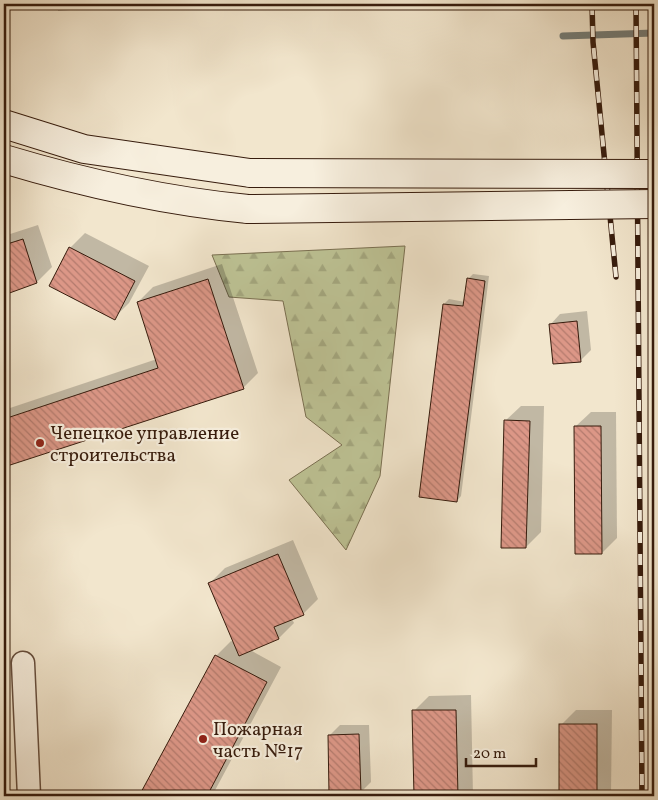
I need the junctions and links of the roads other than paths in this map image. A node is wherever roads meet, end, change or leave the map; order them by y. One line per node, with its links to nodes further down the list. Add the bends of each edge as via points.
1 (4, 124): 3 (main road, bridge, via 84,149 250,173)
2 (4, 159): 4 (main road, bridge, via 66,178 155,197 248,209)
3 (654, 174)
4 (654, 204)
5 (23, 663): 6 (street)
6 (28, 796)

